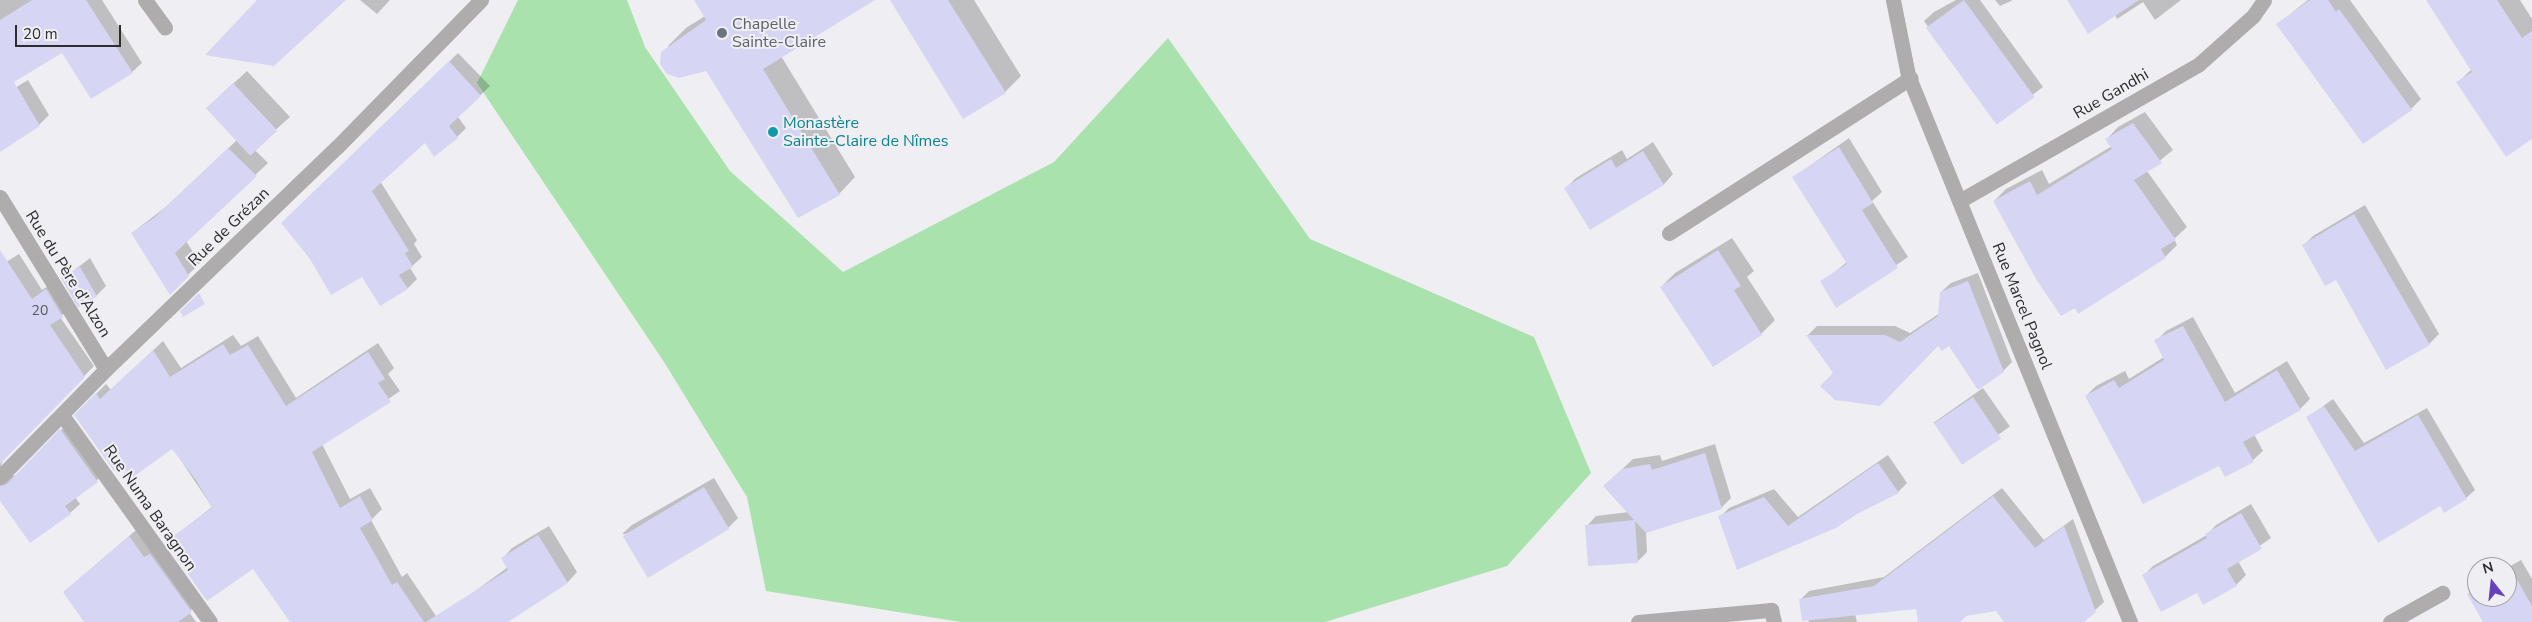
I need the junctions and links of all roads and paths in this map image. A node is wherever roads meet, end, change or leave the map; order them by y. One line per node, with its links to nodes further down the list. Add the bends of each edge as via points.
1 (145, 0): 5 (street)
2 (481, 0): 10 (street, Rue de Grézan, via 344,140)
3 (1893, 0): 6 (street, Rue Marcel Pagnol)
4 (2264, 0): 8 (street, Rue Gandhi, via 2253,16 2199,64)
5 (165, 28)
6 (1910, 78): 8 (street, Rue Marcel Pagnol); 9 (street)
7 (0, 197): 10 (street, Rue du Père d'Alzon)
8 (1961, 200): 17 (street, Rue Marcel Pagnol)
9 (1668, 233)
10 (106, 369): 11 (street, Rue de Grézan)
11 (62, 414): 12 (street, Rue de Grézan); 15 (street, Rue Numa Baragnon)
12 (0, 477)
13 (2442, 593): 18 (street)
14 (1773, 616): 16 (street)
15 (210, 622)
16 (1638, 622)
17 (2130, 622)
18 (2390, 622)

